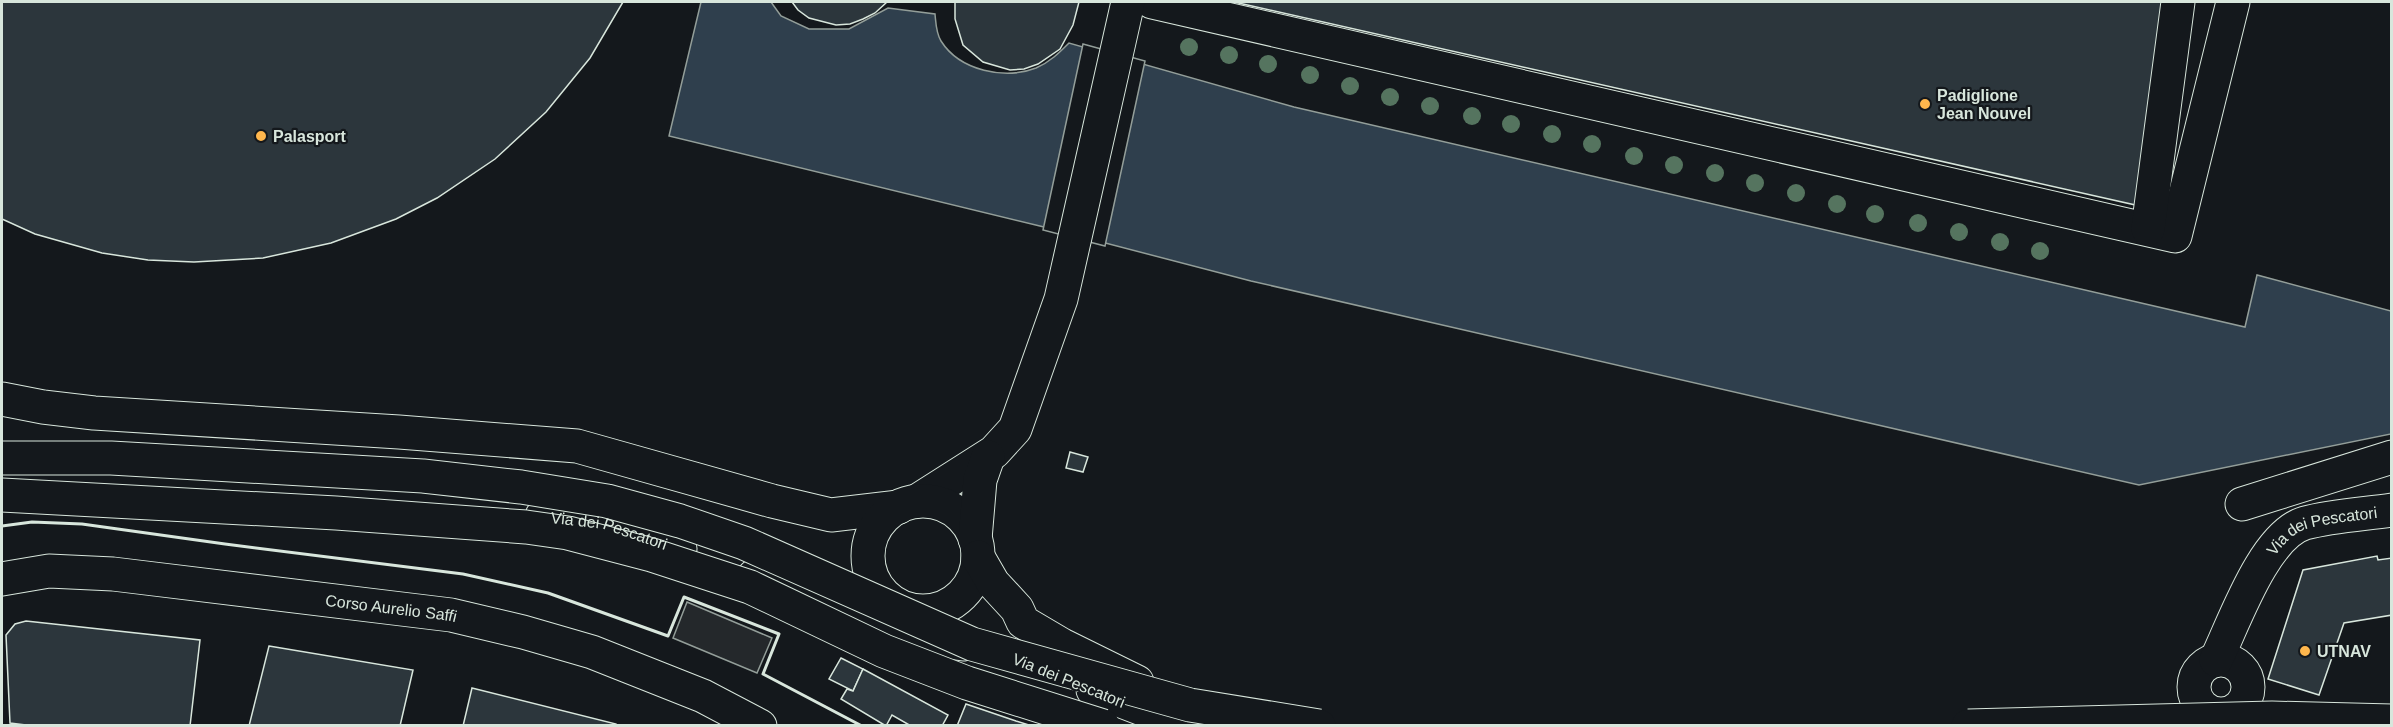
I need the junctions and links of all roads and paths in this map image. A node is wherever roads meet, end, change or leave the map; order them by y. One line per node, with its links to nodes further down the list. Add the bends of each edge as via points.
1 (1128, 2): 7 (main road, via 1061,299 1015,429)
2 (1152, 2): 5 (main road)
3 (2178, 2): 5 (main road)
4 (2233, 2): 5 (main road, via 2175,236)
5 (2148, 229)
6 (2, 399): 12 (main road, via 94,412 577,446 831,515)
7 (988, 457): 12 (main road); 14 (main road, via 980,480)
8 (2391, 457): 15 (main road, via 2242,504)
9 (2, 458): 30 (main road, bridge, via 111,458 423,476 607,501 744,543 972,644 1190,705)
10 (2, 495): 27 (main road, bridge, via 359,515 567,533 750,587 884,651 967,683)
11 (2, 504): 28 (main road, Via dei Pescatori, via 100,491 416,511 511,513 605,523 824,601 903,636 989,648)
12 (908, 504): 14 (main road, Via dei Pescatori, via 936,502 953,510 967,523); 17 (main road, Via dei Pescatori, via 884,517 873,532 868,550 873,578 883,593 906,608)
13 (2391, 510): 15 (main road, Via dei Pescatori, via 2303,524)
14 (977, 548): 17 (main road, via 975,575 959,598); 18 (main road, Via dei Pescatori, via 993,582)
15 (2271, 551): 19 (main road); 20 (main road)
16 (2, 579): 26 (main road, Corso Aurelio Saffi, via 49,571 113,574 451,615 592,652 703,696)
17 (943, 607): 18 (main road, Via dei Pescatori, via 990,611)
18 (1023, 621): 25 (main road, Via dei Pescatori, via 1156,692)
19 (2216, 660): 20 (main road, via 2234,662); 21 (main road, via 2201,668)
20 (2246, 676): 22 (main road, via 2248,694 2237,710 2228,714)
21 (2194, 683): 22 (main road, via 2197,700); 23 (main road)
22 (2209, 712): 23 (main road)
23 (2154, 717): 32 (main road)
24 (2391, 721): 31 (main road, bridge, via 2272,718)
25 (1225, 722): 29 (main road, Via dei Pescatori)
26 (760, 726)
27 (1103, 726)
28 (1186, 726)
29 (1263, 726)
30 (1319, 726)
31 (1968, 726)
32 (2106, 726)

